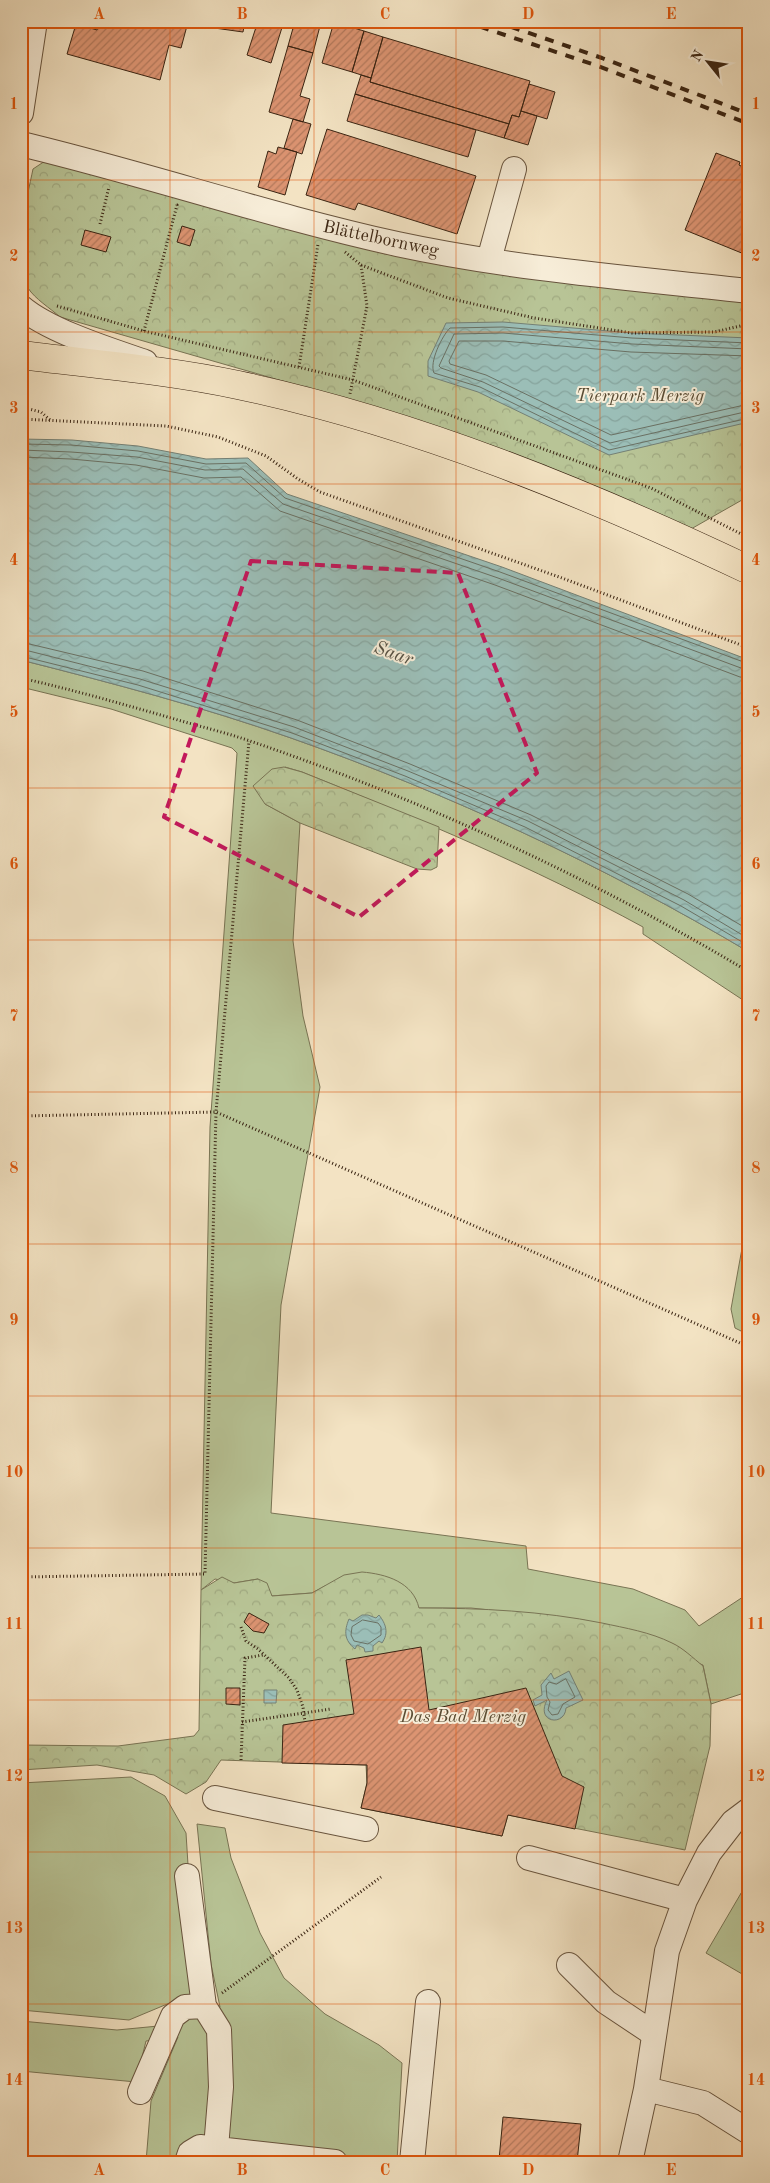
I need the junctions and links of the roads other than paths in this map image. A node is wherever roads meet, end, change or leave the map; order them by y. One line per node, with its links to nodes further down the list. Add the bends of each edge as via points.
1 (35, 21): 2 (street)
2 (21, 112)
3 (21, 144): 5 (street, Blättelbornweg, via 321,225 398,244)
4 (514, 169): 5 (street)
5 (489, 260): 6 (street, Blättelbornweg, via 526,267)
6 (749, 291)
7 (21, 308): 9 (street, via 67,333)
8 (21, 355): 9 (main road)
9 (182, 375): 10 (main road, via 345,411 471,452 545,480)
10 (749, 570)
11 (215, 1798): 13 (street)
12 (749, 1810): 16 (street, via 733,1822 709,1853)
13 (366, 1829)
14 (529, 1858): 16 (street)
15 (187, 1876): 19 (street)
16 (685, 1900): 20 (street, via 667,1951)
17 (569, 1965): 20 (street, via 606,2002)
18 (428, 2002): 27 (street)
19 (204, 2006): 22 (street, via 185,2007 173,2016); 24 (street, via 219,2030 221,2086)
20 (654, 2034): 21 (street)
21 (646, 2089): 23 (street, via 703,2103); 28 (street)
22 (140, 2092)
23 (749, 2132)
24 (216, 2148): 25 (street, via 200,2147 190,2153); 26 (street)
25 (187, 2162)
26 (334, 2162)
27 (412, 2162)
28 (630, 2162)

